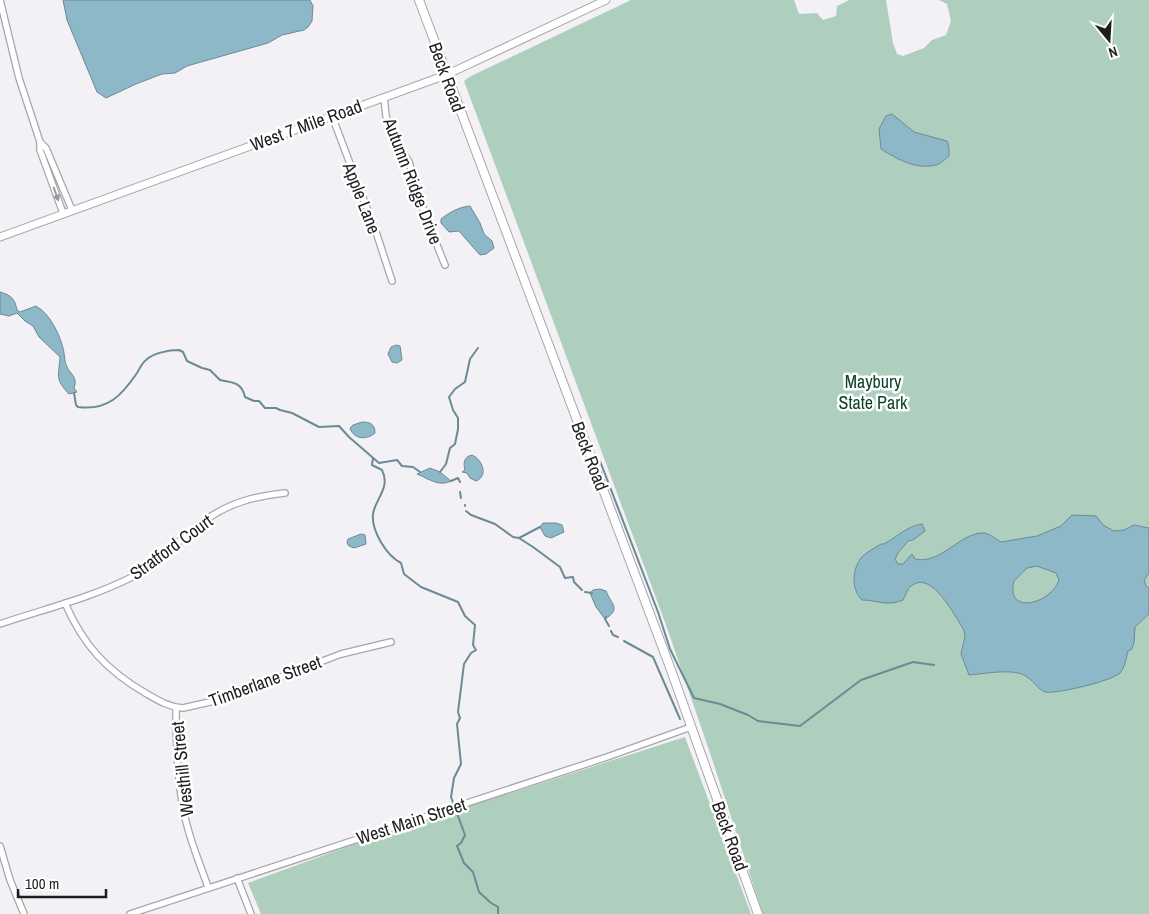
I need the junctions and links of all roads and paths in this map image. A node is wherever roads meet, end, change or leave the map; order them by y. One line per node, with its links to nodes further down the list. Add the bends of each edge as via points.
1 (0, 0): 7 (street, via 19,78)
2 (418, 0): 4 (main road, Beck Road)
3 (606, 0): 4 (street, West 7 Mile Road)
4 (446, 75): 5 (street, West 7 Mile Road); 20 (main road, Beck Road)
5 (384, 97): 6 (street, West 7 Mile Road); 13 (street, Autumn Ridge Drive, via 392,135 409,162)
6 (332, 116): 10 (street, West 7 Mile Road); 14 (street, Apple Lane)
7 (40, 142): 8 (street, via 46,148); 9 (street)
8 (57, 175): 9 (street); 10 (street)
9 (50, 178): 11 (street, one-way to 11)
10 (72, 210): 11 (street, West 7 Mile Road)
11 (63, 214): 12 (street, West 7 Mile Road)
12 (0, 237)
13 (445, 265)
14 (392, 281)
15 (286, 493): 16 (street, Stratford Court, via 248,499 227,508 143,571)
16 (65, 603): 17 (street, Stratford Court); 19 (street, via 83,638 106,665 140,690)
17 (0, 624)
18 (391, 642): 19 (street, Timberlane Street, via 332,657 223,699)
19 (176, 708): 23 (street, Westhill Street, via 183,807)
20 (691, 727): 22 (street, West Main Street); 27 (main road, Beck Road)
21 (0, 846): 24 (street)
22 (237, 878): 23 (street, West Main Street); 26 (street)
23 (208, 887): 25 (street, West Main Street)
24 (24, 914)
25 (130, 914)
26 (251, 914)
27 (758, 914)

